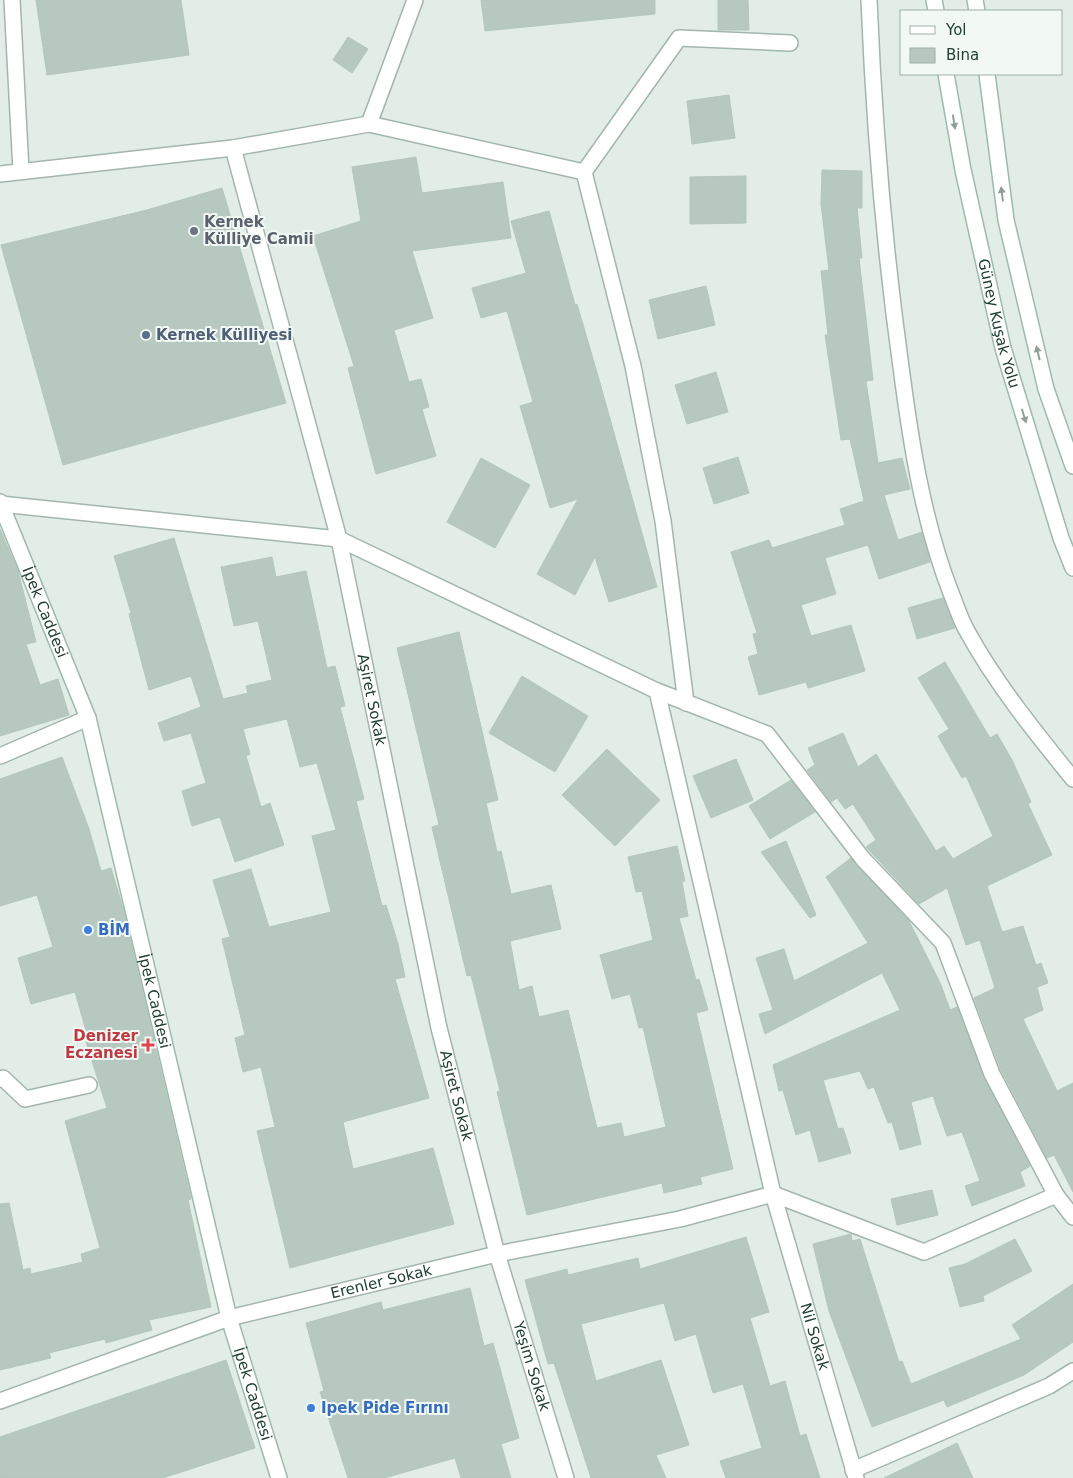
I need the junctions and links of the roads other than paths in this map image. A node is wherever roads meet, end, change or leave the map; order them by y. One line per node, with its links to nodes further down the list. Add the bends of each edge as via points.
1 (12, 0): 9 (street)
2 (415, 0): 7 (street)
3 (869, 0): 20 (street, via 887,262 908,422 926,516 941,567 966,630 992,673)
4 (790, 43): 10 (street, via 679,38)
5 (946, 75): 15 (street, Güney Kuşak Yolu, one-way to 15, via 962,170 1003,348)
6 (986, 75): 12 (street, Güney Kuşak Yolu, one-way to 6, via 1046,389 1006,220)
7 (369, 124): 8 (street); 10 (street)
8 (233, 148): 9 (street); 14 (street, Aşiret Sokak)
9 (21, 171): 11 (street)
10 (584, 172): 17 (street, via 637,385 663,521)
11 (0, 174)
12 (1073, 466)
13 (0, 503): 14 (street); 18 (street, İpek Caddesi)
14 (340, 539): 16 (street); 26 (street, Aşiret Sokak, via 439,1028)
15 (1073, 568)
16 (657, 692): 17 (street); 23 (street, Nil Sokak)
17 (686, 702): 24 (street, via 767,734 863,859 943,943 992,1074)
18 (88, 718): 19 (street); 27 (street, İpek Caddesi)
19 (0, 756)
20 (1073, 779)
21 (0, 1079): 22 (street, via 3,1078 25,1099)
22 (89, 1086)
23 (772, 1194): 24 (street, via 924,1252); 26 (street, Erenler Sokak, via 680,1219); 30 (street, Nil Sokak)
24 (1056, 1195): 25 (street)
25 (1073, 1218)
26 (497, 1254): 27 (street, Erenler Sokak); 32 (street, Yeşim Sokak)
27 (229, 1318): 29 (street, Erenler Sokak); 31 (street, İpek Caddesi)
28 (1073, 1371): 30 (street, via 1048,1386)
29 (0, 1401)
30 (855, 1474)
31 (279, 1478)
32 (566, 1478)

